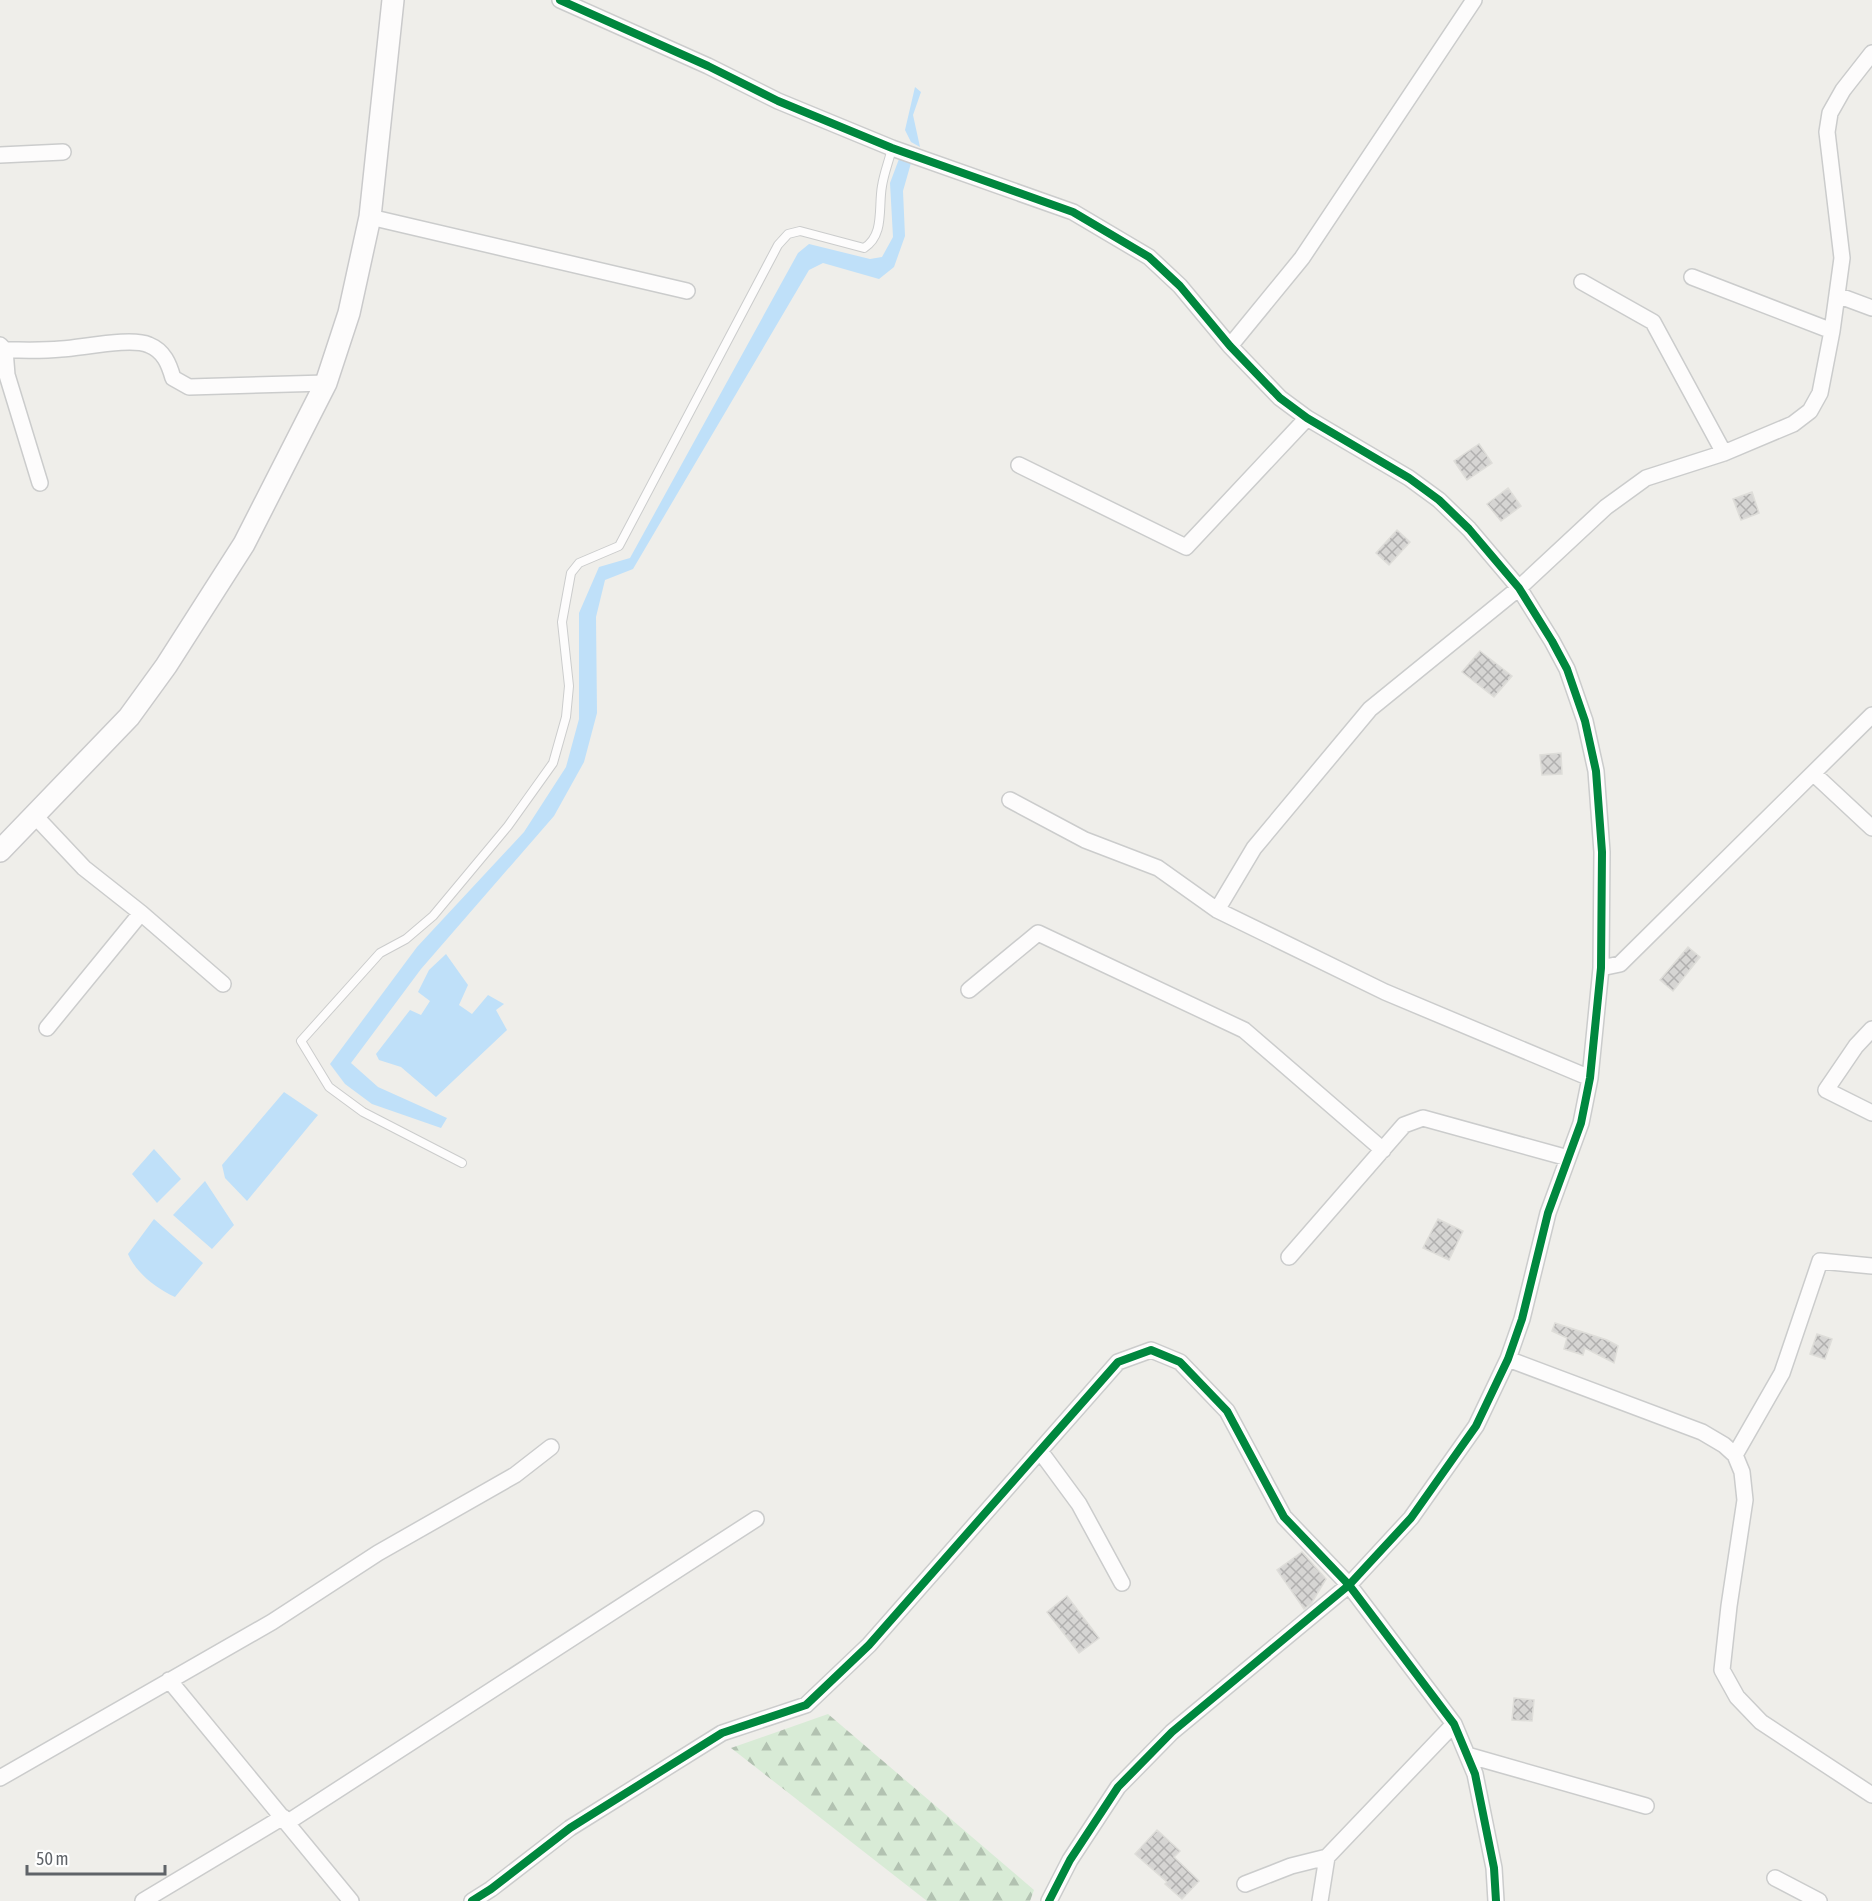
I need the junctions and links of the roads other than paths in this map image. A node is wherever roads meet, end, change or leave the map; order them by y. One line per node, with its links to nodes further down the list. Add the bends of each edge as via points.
1 (393, 0): 8 (main road)
2 (560, 0): 5 (street, via 778,101)
3 (1474, 0): 15 (street, via 1302,258)
4 (1872, 53): 12 (street, via 1843,90 1830,113 1827,132 1842,258)
5 (892, 148): 15 (street, via 1083,217 1149,256); 40 (lane, via 882,185 878,230 871,243 864,248 800,231 788,234 778,245 619,546 579,563 571,573 562,622 569,686 566,717 553,763 508,826 433,916 406,939 380,952 301,1041 329,1087 363,1112)
6 (63, 152): 7 (street)
7 (0, 155)
8 (370, 217): 11 (street); 17 (main road, via 349,313)
9 (1692, 277): 14 (street)
10 (1582, 282): 19 (street, via 1653,322)
11 (687, 291)
12 (1837, 294): 13 (street); 14 (street)
13 (1872, 308)
14 (1832, 331): 19 (street, via 1820,393 1810,411 1793,424)
15 (1230, 346): 18 (street, via 1280,398)
16 (2, 347): 17 (street, via 58,350 128,342 149,344 161,352 173,378 189,387); 21 (street)
17 (326, 383): 26 (main road, via 244,544 171,658 129,717)
18 (1308, 418): 20 (street, via 1186,547); 22 (street, via 1381,460 1439,500)
19 (1724, 453): 22 (street, via 1646,478 1606,507)
20 (1019, 465)
21 (40, 483)
22 (1519, 588): 29 (street, via 1370,709 1254,848); 31 (street, via 1567,669 1585,721 1596,771 1602,852)
23 (1872, 715): 24 (street)
24 (1814, 774): 27 (street); 31 (street, via 1620,964)
25 (1010, 800): 29 (street, via 1085,840 1158,868)
26 (35, 816): 28 (main road); 30 (street, via 84,868)
27 (1872, 828)
28 (0, 851)
29 (1217, 910): 36 (street, via 1385,992)
30 (141, 914): 32 (street); 34 (street)
31 (1601, 968): 36 (street)
32 (223, 984)
33 (969, 990): 38 (street, via 1038,933 1244,1030)
34 (47, 1028)
35 (1872, 1029): 37 (street, via 1826,1090)
36 (1590, 1078): 39 (street, via 1581,1123)
37 (1872, 1113)
38 (1383, 1150): 39 (street, via 1404,1125 1423,1118); 41 (street)
39 (1568, 1158): 43 (street, via 1548,1213)
40 (462, 1162)
41 (1289, 1257)
42 (1872, 1266): 46 (street, via 1820,1260 1782,1373)
43 (1508, 1359): 46 (street, via 1702,1432); 49 (street, via 1476,1426 1411,1518)
44 (551, 1447): 50 (street, via 515,1474)
45 (1040, 1451): 48 (street, via 1079,1504); 49 (street, via 1118,1362 1151,1350 1180,1362 1227,1411 1284,1517); 62 (street, via 869,1645 806,1705 722,1733 570,1827)
46 (1735, 1455): 54 (street, via 1742,1472 1745,1500 1722,1670 1737,1697 1761,1722)
47 (756, 1519): 56 (street)
48 (1122, 1583)
49 (1349, 1585): 51 (street); 63 (street, via 1172,1732 1118,1787 1070,1860)
50 (169, 1680): 53 (street); 56 (street)
51 (1454, 1724): 52 (street); 57 (street)
52 (1467, 1755): 55 (street); 65 (street, via 1475,1774 1494,1868)
53 (0, 1778)
54 (1872, 1795)
55 (1646, 1806)
56 (286, 1820): 60 (street); 61 (street)
57 (1327, 1857): 59 (street); 64 (street)
58 (1775, 1878): 66 (street)
59 (1245, 1884)
60 (143, 1901)
61 (351, 1901)
62 (472, 1901)
63 (1049, 1901)
64 (1320, 1901)
65 (1496, 1901)
66 (1819, 1901)

